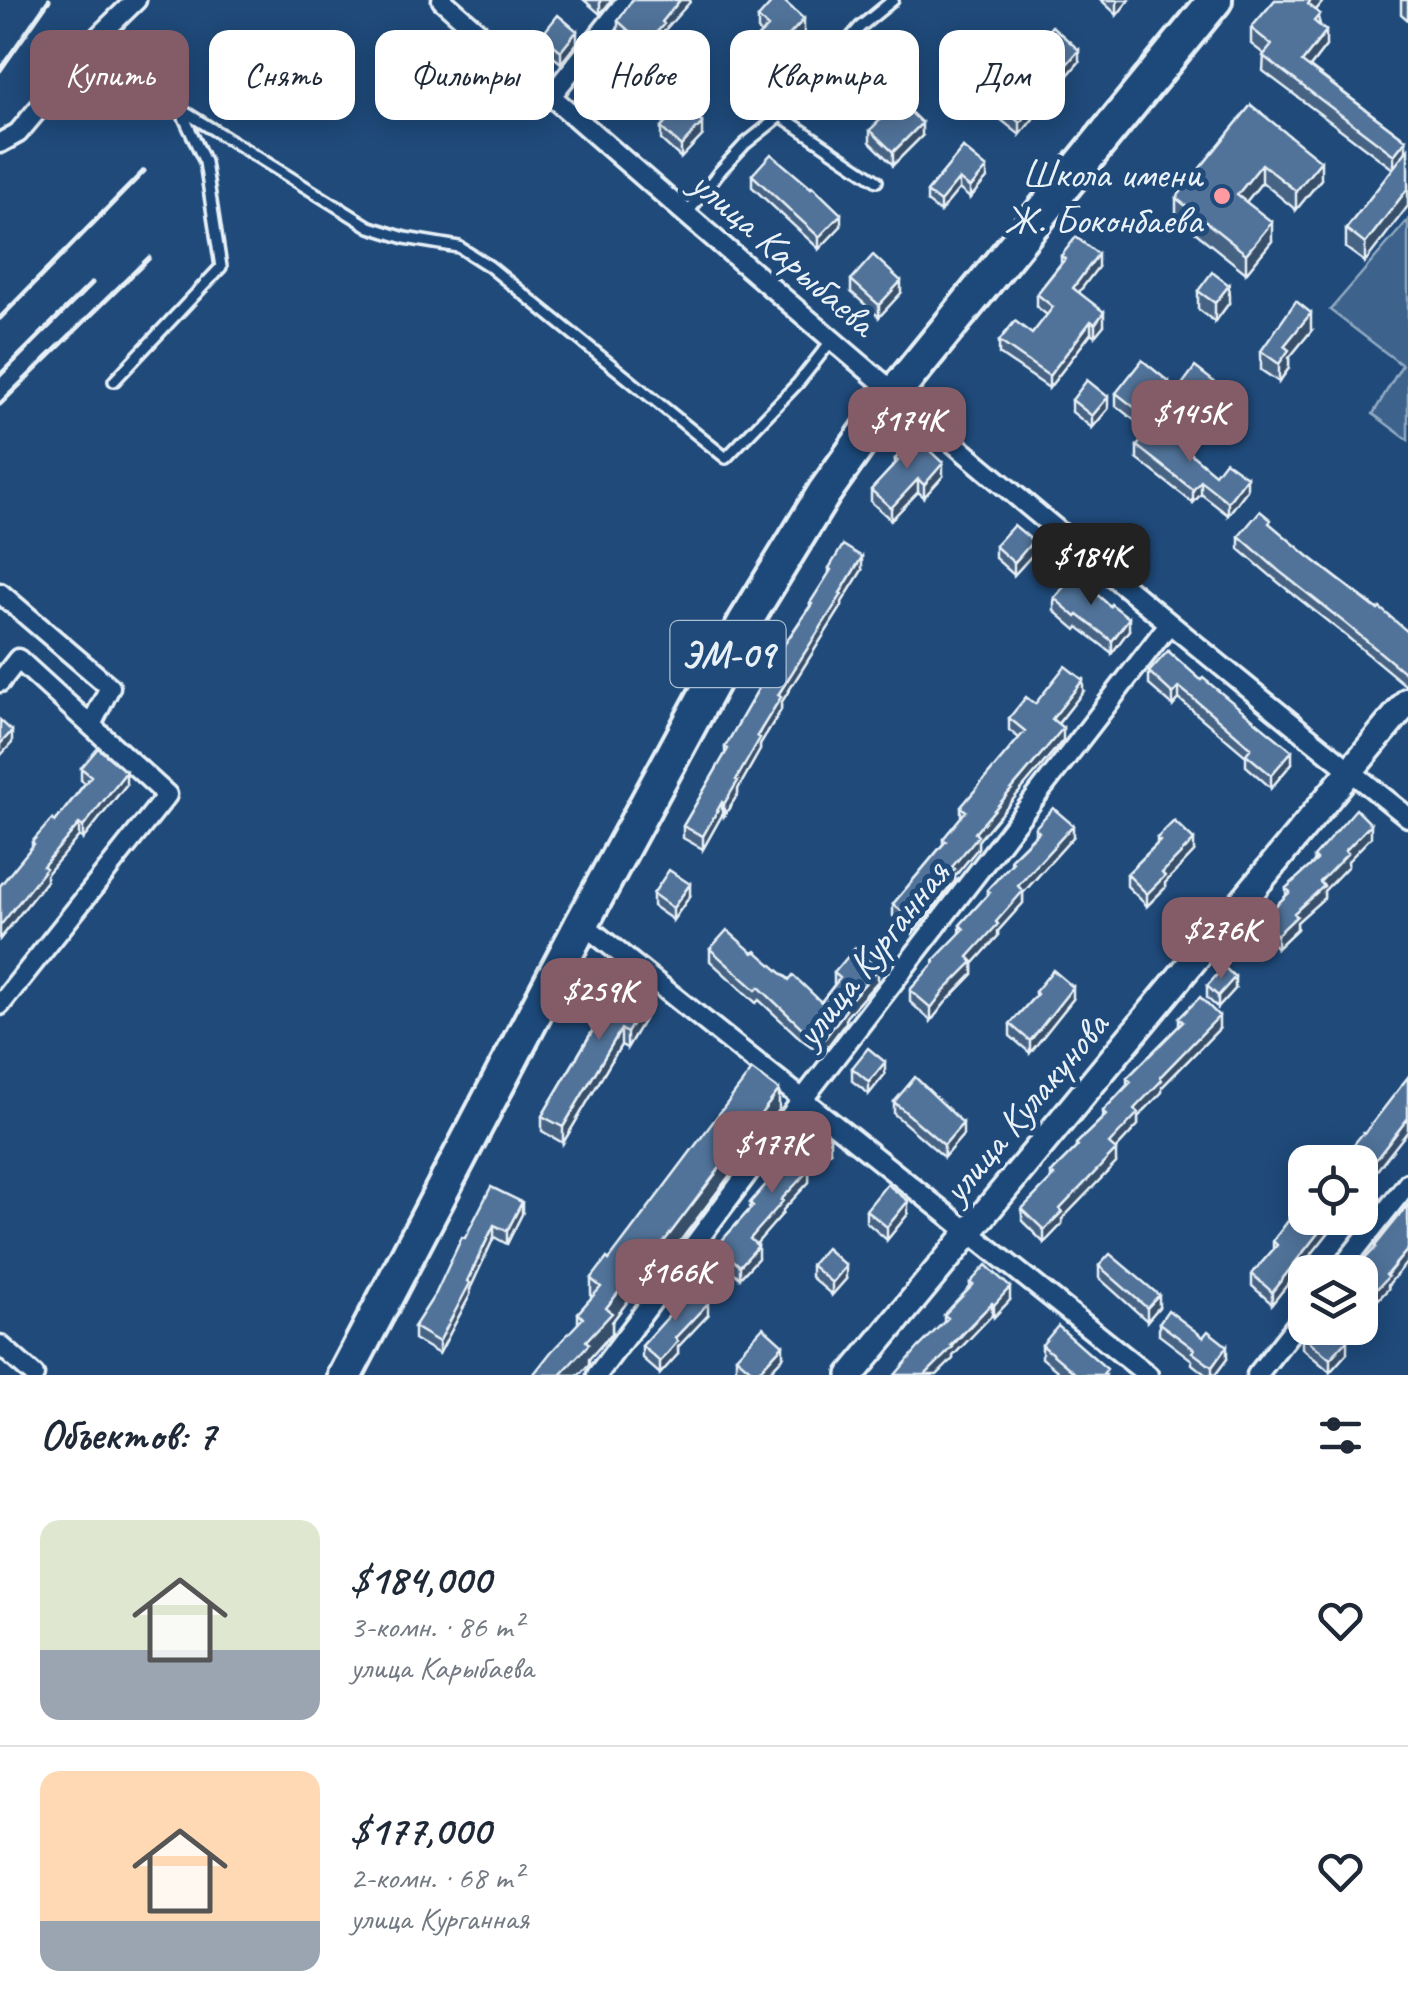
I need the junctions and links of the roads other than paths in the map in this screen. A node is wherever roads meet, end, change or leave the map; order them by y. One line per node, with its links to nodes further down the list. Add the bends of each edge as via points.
1 (136, 0): 6 (street)
2 (442, 0): 7 (street, улица Карыбаева)
3 (627, 0): 9 (street)
4 (893, 0): 8 (lane)
5 (1215, 0): 21 (highway, ЭМ-09)
6 (105, 30)
7 (476, 30)
8 (856, 30)
9 (554, 91)
10 (554, 99): 18 (street, улица Карыбаева)
11 (189, 115): 19 (lane, via 370,226 458,247 489,266 726,458)
12 (30, 119): 16 (street)
13 (185, 120): 20 (lane, via 205,162 221,267)
14 (776, 120): 18 (lane, via 719,172)
15 (787, 120): 17 (lane)
16 (0, 142)
17 (877, 180)
18 (687, 214): 19 (street, улица Карыбаева)
19 (832, 340): 21 (street, улица Карыбаева)
20 (114, 381)
21 (894, 394): 23 (street, улица Карыбаева); 29 (highway, ЭМ-09, via 746,622)
22 (0, 594): 26 (street, via 110,687)
23 (1169, 624): 27 (street, улица Карыбаева); 31 (street, улица Курганная)
24 (0, 682): 26 (street, via 18,659)
25 (1408, 701): 27 (street, улица Кулакунова)
26 (91, 725): 30 (street, via 167,794)
27 (1351, 772): 28 (street, улица Карыбаева); 33 (street, улица Кулакунова)
28 (1408, 817)
29 (582, 923): 31 (street); 38 (highway, ЭМ-09)
30 (0, 1005)
31 (803, 1099): 33 (street); 39 (street, улица Курганная)
32 (1408, 1184): 34 (street)
33 (969, 1232): 40 (street, улица Кулакунова); 41 (street)
34 (1352, 1255)
35 (1288, 1336): 42 (street)
36 (0, 1344): 37 (street)
37 (34, 1375)
38 (345, 1375)
39 (597, 1375)
40 (851, 1375)
41 (1148, 1375)
42 (1257, 1375)

